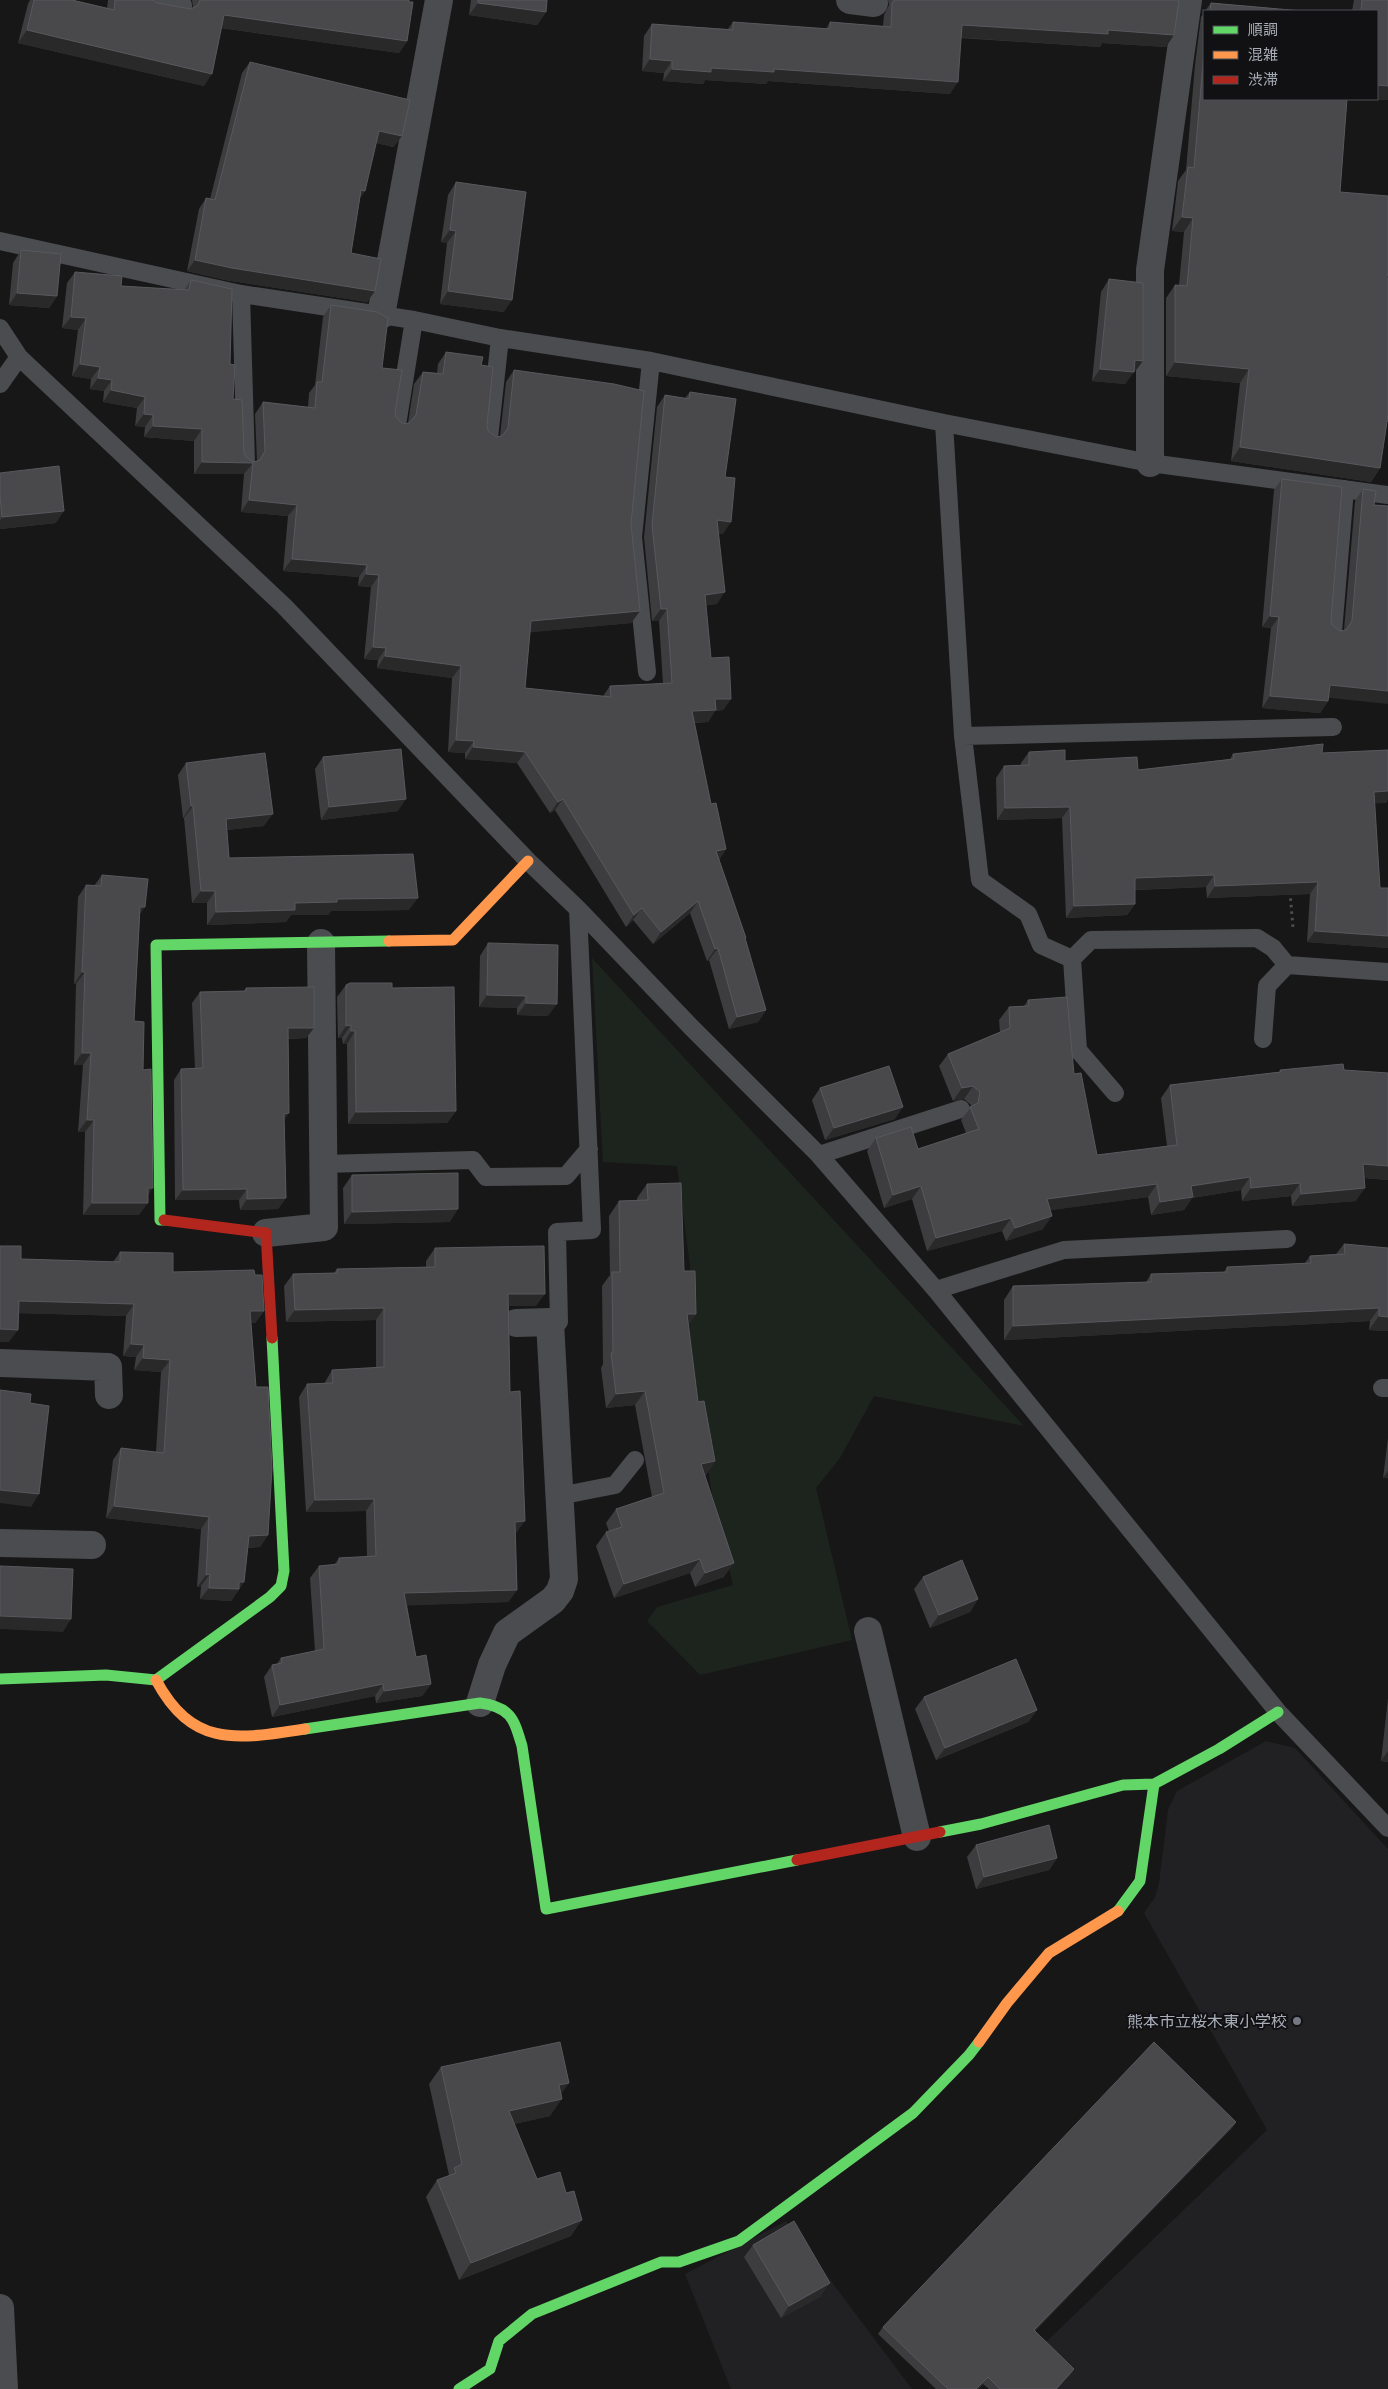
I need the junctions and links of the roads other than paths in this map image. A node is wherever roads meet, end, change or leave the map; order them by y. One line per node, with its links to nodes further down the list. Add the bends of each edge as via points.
1 (439, 0): 5 (street)
2 (1188, 0): 16 (street, via 1150,270)
3 (0, 242): 4 (lane)
4 (241, 294): 5 (lane); 15 (lane)
5 (381, 315): 6 (lane)
6 (414, 320): 8 (lane); 13 (lane)
7 (0, 328): 9 (lane)
8 (500, 338): 10 (lane); 14 (lane)
9 (19, 357): 11 (lane); 23 (lane, via 284,606)
10 (651, 361): 12 (lane); 20 (lane, via 633,537)
11 (0, 384)
12 (944, 423): 16 (lane); 22 (lane)
13 (397, 425)
14 (489, 438)
15 (246, 462)
16 (1150, 463): 17 (lane)
17 (1345, 489): 18 (lane); 19 (lane)
18 (1388, 495)
19 (1332, 632)
20 (647, 672)
21 (1333, 727): 22 (lane)
22 (963, 736): 26 (lane, via 980,880 1028,914 1041,945)
23 (528, 861): 24 (lane); 25 (street, via 453,940)
24 (578, 909): 32 (lane); 33 (lane)
25 (321, 943): 34 (street); 35 (street, via 156,945 160,1220)
26 (1072, 959): 27 (lane, via 1091,940 1257,938 1273,948); 30 (lane, via 1078,1050)
27 (1287, 966): 28 (lane); 29 (lane, via 1267,986)
28 (1388, 972)
29 (1263, 1039)
30 (1115, 1093)
31 (961, 1108): 33 (lane)
32 (588, 1149): 34 (lane, via 566,1176 486,1177 473,1160); 38 (lane, via 592,1230 557,1232 559,1322)
33 (819, 1155): 37 (lane)
34 (324, 1164): 35 (street, via 324,1227)
35 (266, 1232): 48 (street, via 283,1578 281,1586 270,1597)
36 (1287, 1240): 37 (lane, via 1064,1250)
37 (936, 1290): 50 (lane)
38 (550, 1322): 39 (street); 43 (street)
39 (516, 1323)
40 (0, 1363): 41 (street, via 108,1368)
41 (109, 1395)
42 (635, 1460): 43 (lane, via 614,1485)
43 (559, 1496): 49 (street, via 564,1579 560,1591 553,1600 507,1633)
44 (0, 1543): 45 (street)
45 (92, 1544)
46 (868, 1631): 53 (street)
47 (0, 1679): 48 (street, via 106,1675)
48 (156, 1680): 49 (street, via 167,1702 189,1723 211,1734 234,1737)
49 (480, 1703): 53 (street, via 494,1704 507,1710 516,1727 522,1746 546,1909)
50 (1278, 1712): 51 (street, via 1219,1750); 52 (lane)
51 (1154, 1784): 53 (street, via 1123,1785 981,1824); 56 (street, via 1140,1881 1114,1915 1049,1953 969,2055 913,2113 739,2241 679,2262 661,2262 532,2314 498,2341 490,2369)
52 (1388, 1828)
53 (917, 1837)
54 (0, 2308): 55 (street)
55 (4, 2389)
56 (459, 2389)

